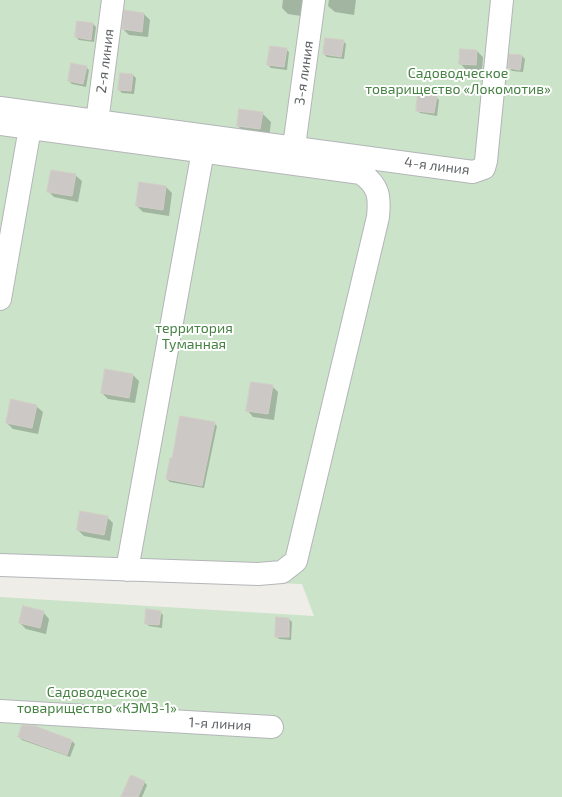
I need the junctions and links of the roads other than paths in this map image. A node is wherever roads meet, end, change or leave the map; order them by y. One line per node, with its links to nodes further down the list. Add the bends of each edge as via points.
1 (113, 0): 5 (street, 2-я линия)
2 (314, 0): 9 (street, 3-я линия)
3 (502, 0): 9 (street, 4-я линия, via 484,168 473,172)
4 (0, 108): 5 (street)
5 (97, 122): 9 (street)
6 (0, 124): 7 (street)
7 (30, 128): 8 (street); 10 (street)
8 (202, 151): 9 (street); 12 (street)
9 (293, 155): 12 (street, via 361,173 372,181 379,198 378,218 296,561 282,572 258,574)
10 (0, 299)
11 (0, 565): 12 (street)
12 (127, 570)
13 (0, 712): 14 (street, 1-я линия)
14 (272, 727)

